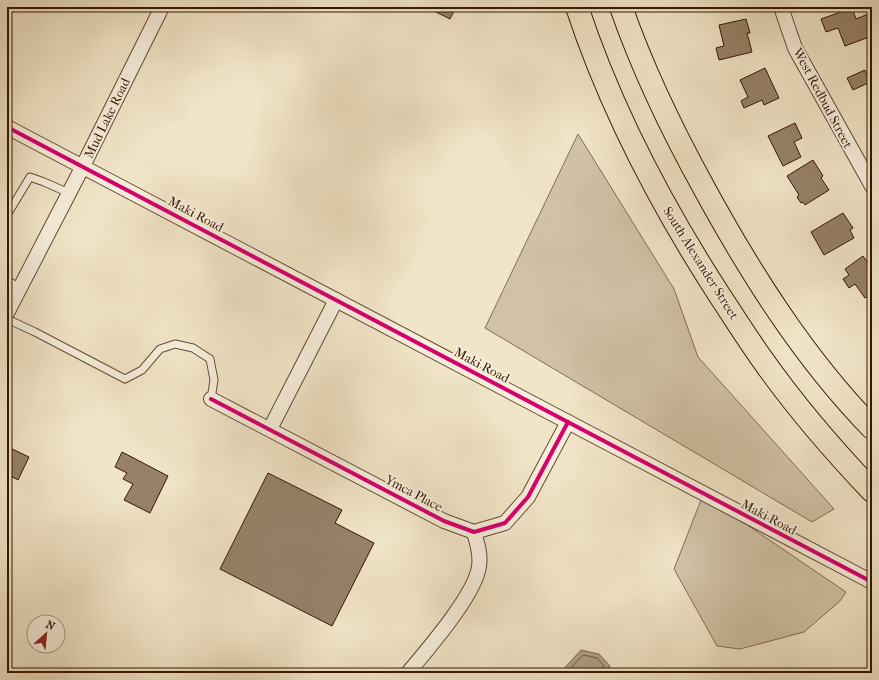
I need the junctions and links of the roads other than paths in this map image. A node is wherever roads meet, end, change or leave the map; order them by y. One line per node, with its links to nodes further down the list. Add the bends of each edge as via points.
1 (162, 7): 6 (street, Mud Lake Road)
2 (577, 7): 19 (main road, South Alexander Street, via 592,50 635,150 691,250 762,360 834,450)
3 (621, 7): 17 (main road, via 635,46 673,132 737,249 804,349)
4 (783, 7): 7 (street, West Redbud Street, via 795,48)
5 (7, 127): 6 (street, Maki Road)
6 (83, 166): 8 (street, Mud Lake Road); 12 (street, Maki Road)
7 (872, 186)
8 (69, 193): 9 (lane, via 30,178); 11 (street, Mud Lake Road)
9 (7, 215)
10 (7, 280): 11 (lane)
11 (20, 288): 13 (street, Mud Lake Road)
12 (336, 300): 16 (street, Maki Road); 18 (street)
13 (7, 313)
14 (7, 319): 15 (lane, via 125,379 142,370 160,349 175,344 194,348 210,359 214,380)
15 (211, 398): 18 (street, Ymca Place)
16 (568, 422): 20 (street, via 528,497 505,523); 21 (street, Maki Road)
17 (872, 428)
18 (270, 429): 20 (street, Ymca Place, via 444,520)
19 (872, 491)
20 (474, 532): 22 (street, via 479,550 475,582 446,627)
21 (872, 582)
22 (408, 673)

